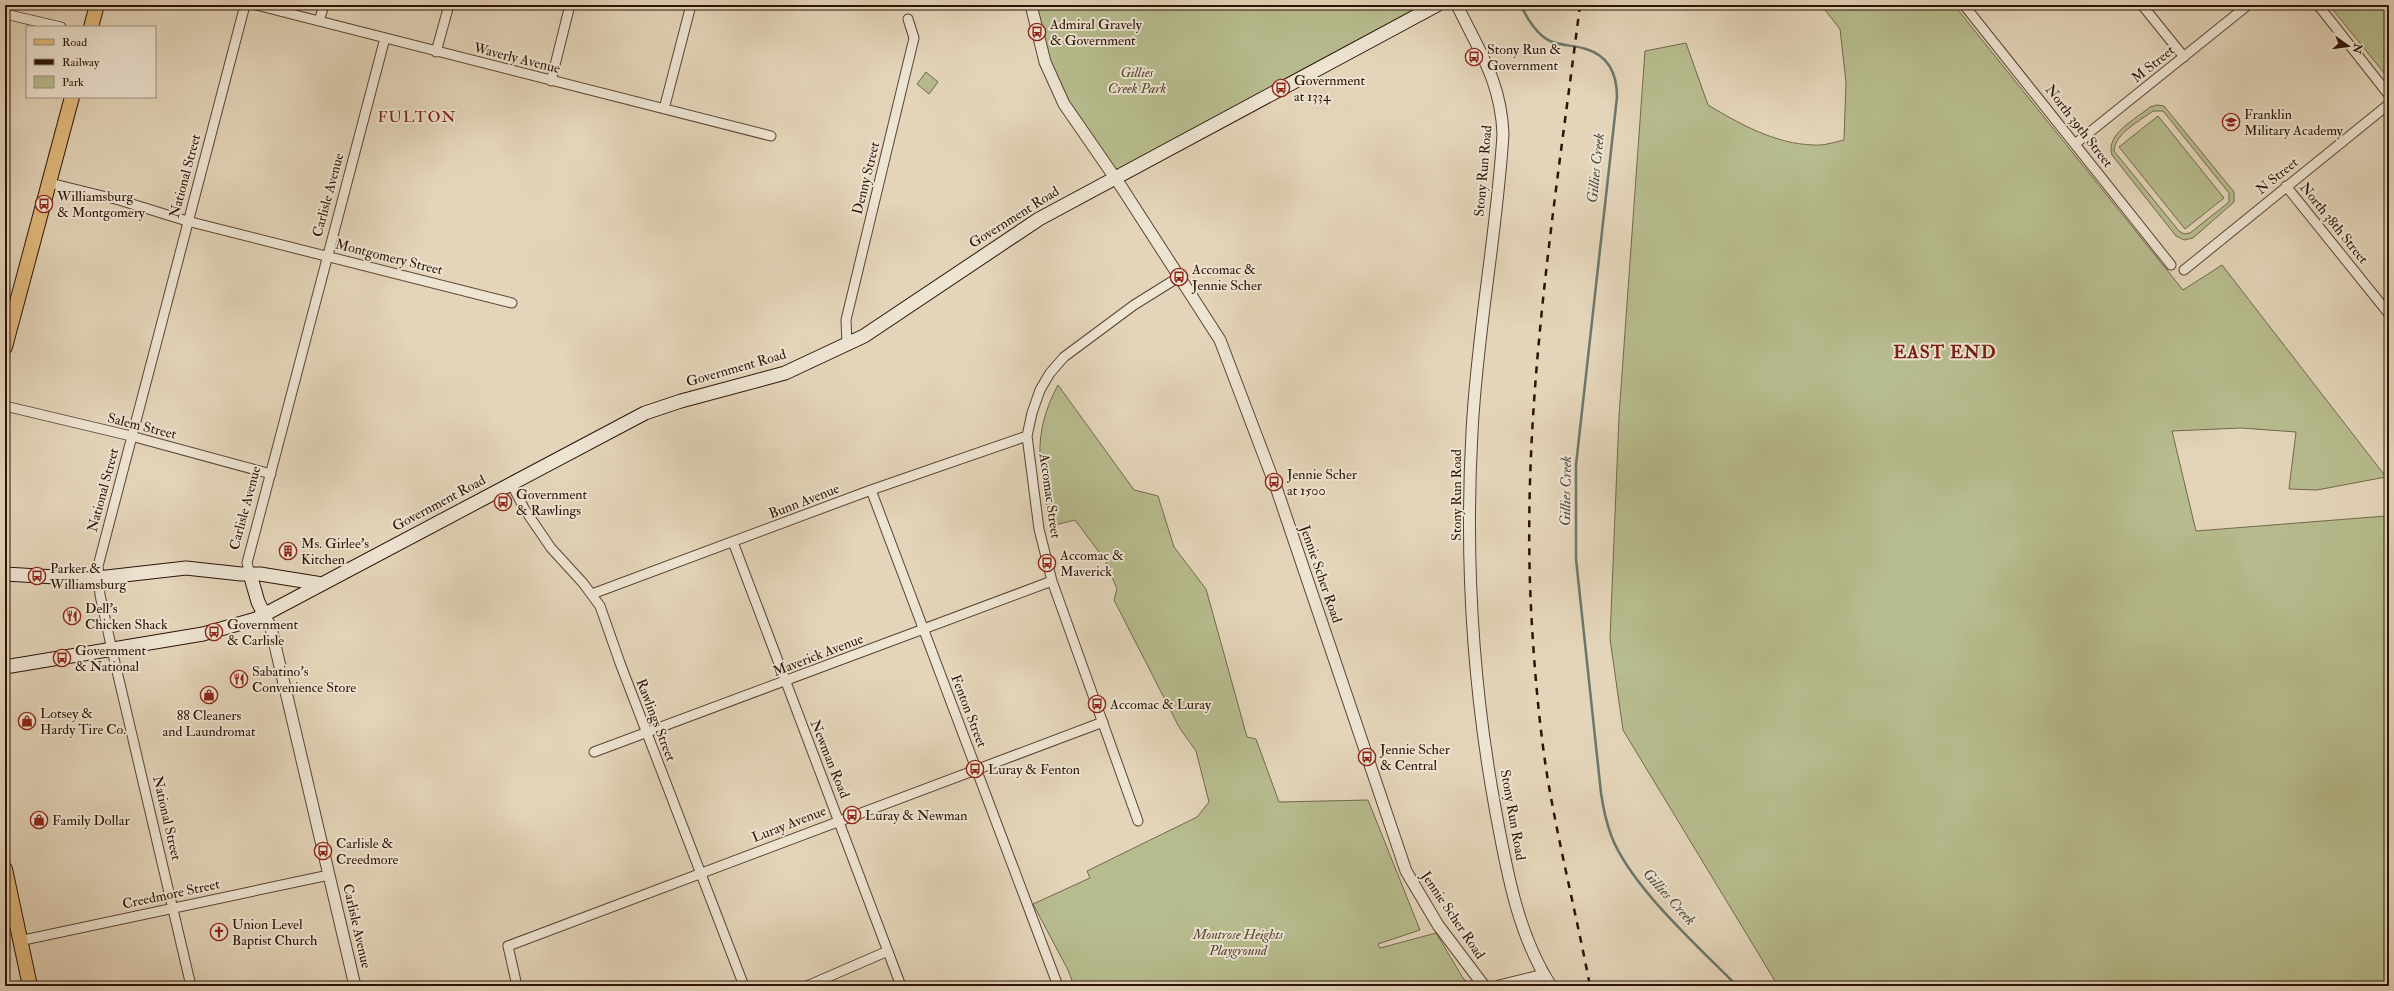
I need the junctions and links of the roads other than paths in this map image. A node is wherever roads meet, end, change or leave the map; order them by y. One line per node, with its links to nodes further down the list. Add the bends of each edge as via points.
1 (97, 5): 19 (main road)
2 (245, 5): 33 (street, National Street)
3 (256, 5): 17 (street, Waverly Avenue)
4 (324, 5): 17 (street)
5 (449, 5): 21 (street)
6 (570, 5): 23 (street)
7 (691, 5): 27 (street)
8 (1031, 5): 30 (street, Jennie Scher Road, via 1039,45 1053,82 1074,119)
9 (1437, 5): 30 (main road, Government Road)
10 (1457, 5): 72 (street, Stony Run Road, via 1493,76 1499,96 1503,134 1472,431 1470,535 1476,657 1484,737 1505,857 1522,921)
11 (1964, 5): 29 (street, North 39th Street)
12 (2142, 5): 22 (street)
13 (2248, 5): 22 (street, M Street)
14 (2318, 5): 24 (street)
15 (5, 14): 18 (street)
16 (908, 19): 40 (street, Denny Street, via 914,38 846,320)
17 (319, 21): 20 (street, Waverly Avenue)
18 (57, 26)
19 (91, 26)
20 (386, 38): 21 (street, Waverly Avenue); 34 (street, Carlisle Avenue)
21 (436, 52): 23 (street, Waverly Avenue)
22 (2184, 57): 29 (street, M Street)
23 (551, 81): 27 (street, Waverly Avenue)
24 (2389, 95)
25 (72, 98): 31 (main road)
26 (2389, 104): 32 (street, N Street)
27 (664, 109): 28 (street, Waverly Avenue)
28 (771, 136)
29 (2075, 144): 35 (street, North 39th Street)
30 (1115, 177): 37 (street, Jennie Scher Road); 40 (main road, Government Road, via 1039,219 889,321)
31 (50, 184): 33 (street, Montgomery Street, via 119,200); 41 (main road)
32 (2286, 186): 36 (street, N Street); 39 (street, North 38th Street)
33 (187, 221): 34 (street, Montgomery Street); 43 (street, National Street)
34 (328, 256): 38 (street, Montgomery Street); 45 (street, Carlisle Avenue)
35 (2171, 265)
36 (2184, 270)
37 (1179, 277): 44 (street, Accomac Street, via 1134,305 1064,356 1040,390); 81 (street, Jennie Scher Road, via 1220,340 1276,486 1406,871 1438,925)
38 (512, 303)
39 (2389, 314)
40 (847, 344): 46 (main road, Government Road, via 785,373 645,412)
41 (5, 347)
42 (5, 406): 43 (street, Salem Street)
43 (131, 436): 45 (street, Salem Street); 51 (street, National Street, via 99,558)
44 (1027, 436): 47 (street, Bunn Avenue); 52 (street, Accomac Street, via 1038,529)
45 (271, 474): 50 (street, Carlisle Avenue, via 247,563)
46 (511, 483): 53 (main road, Government Road); 54 (street, Rawlings Street, via 525,510 551,548)
47 (871, 490): 48 (street, Bunn Avenue); 56 (street, Fenton Street)
48 (733, 542): 54 (street, Bunn Avenue); 59 (street, Newman Road)
49 (5, 574): 51 (main road)
50 (250, 574): 51 (main road, via 175,568); 53 (main road); 55 (main road, Carlisle Avenue)
51 (98, 578): 57 (street, National Street)
52 (1052, 581): 56 (street, Maverick Avenue); 60 (street, Accomac Street)
53 (322, 584): 55 (main road, Government Road)
54 (592, 594): 61 (street, Rawlings Street, via 600,606)
55 (264, 614): 57 (main road, Government Road, via 214,632); 68 (street, Carlisle Avenue, via 271,628)
56 (923, 630): 59 (street, Maverick Avenue); 63 (street, Fenton Street)
57 (112, 650): 58 (main road, Government Road); 69 (street, National Street)
58 (5, 667)
59 (784, 682): 61 (street, Maverick Avenue); 64 (street, Newman Road)
60 (1103, 722): 63 (street, Luray Avenue); 65 (street, Accomac Street)
61 (647, 733): 62 (street, Maverick Avenue); 67 (street, Rawlings Street)
62 (594, 752)
63 (975, 769): 64 (street, Luray Avenue); 80 (street, Fenton Street)
64 (839, 820): 67 (street, Luray Avenue); 71 (street, Newman Road)
65 (1138, 821)
66 (5, 869): 70 (main road)
67 (700, 872): 76 (street, Luray Avenue, via 508,946); 77 (street, Rawlings Street)
68 (329, 875): 69 (street, Creedmore Street); 75 (street, Carlisle Avenue)
69 (174, 908): 70 (street, Creedmore Street); 74 (street, National Street)
70 (19, 942): 73 (main road)
71 (888, 951): 78 (street); 79 (street, Newman Road)
72 (1544, 975): 82 (street); 83 (street, Stony Run Road)
73 (30, 986)
74 (190, 986)
75 (355, 986)
76 (517, 986)
77 (744, 986)
78 (807, 986)
79 (901, 986)
80 (1058, 986)
81 (1484, 986)
82 (1499, 986)
83 (1551, 986)

